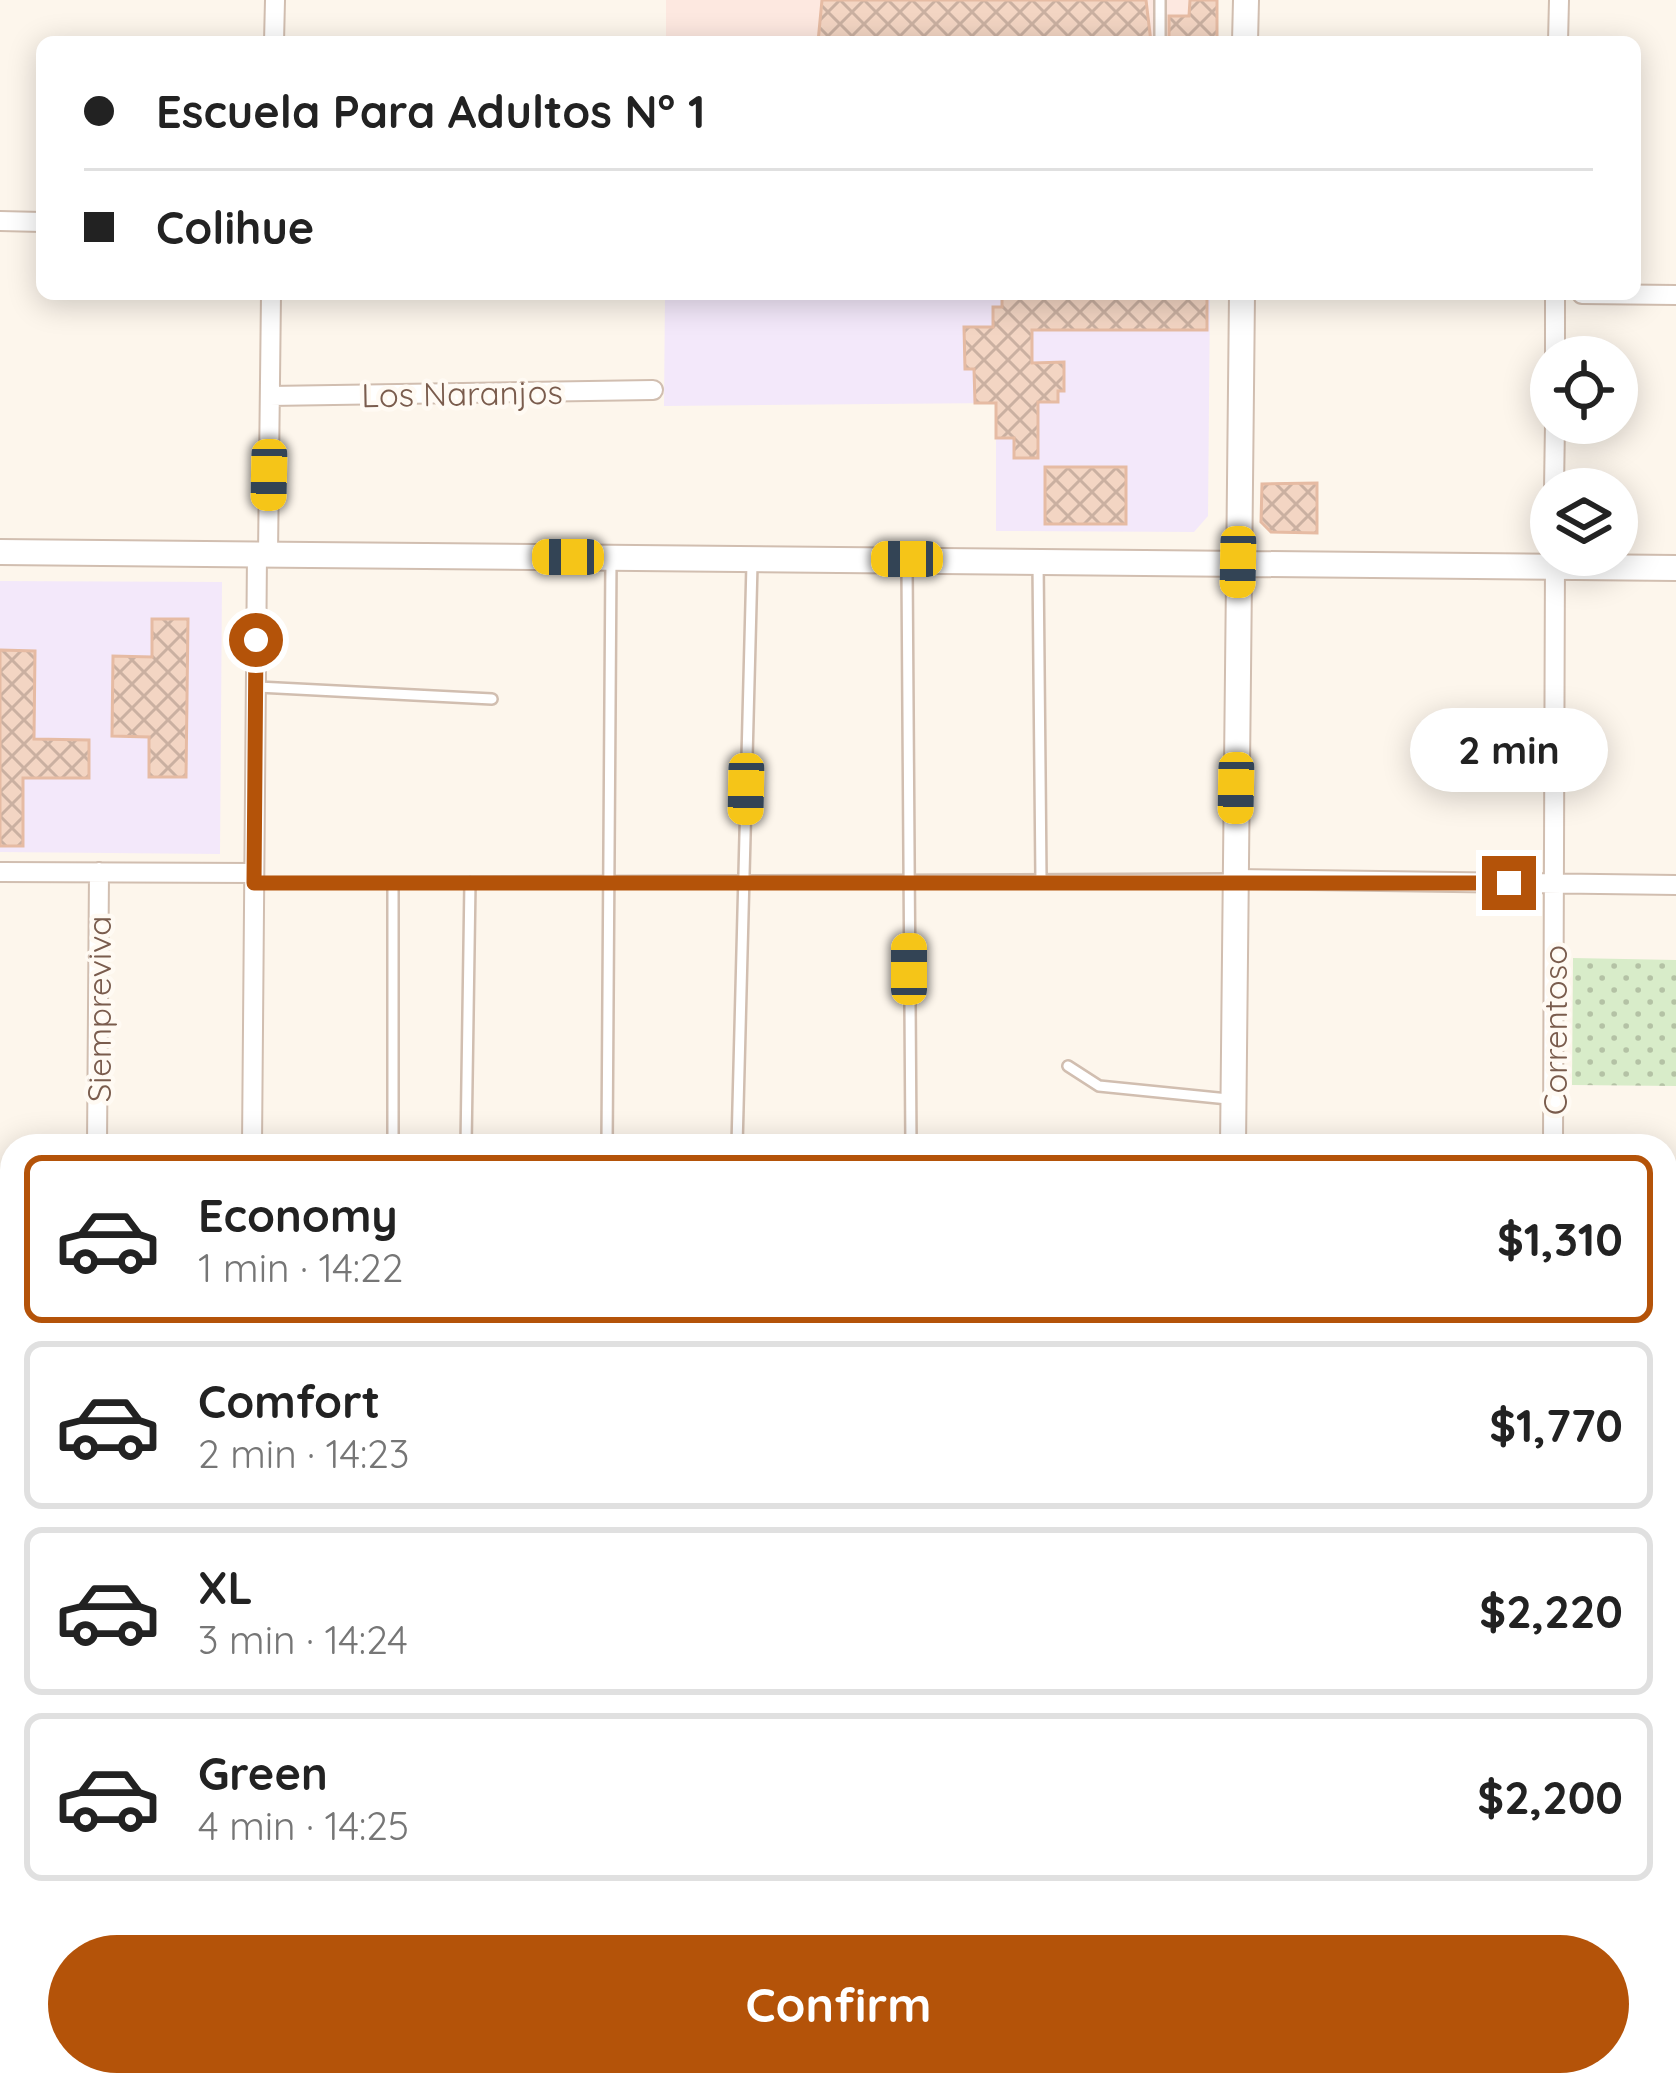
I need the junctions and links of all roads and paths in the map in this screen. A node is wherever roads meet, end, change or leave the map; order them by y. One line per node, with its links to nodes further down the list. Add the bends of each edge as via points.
1 (275, 0): 5 (street)
2 (1160, 0): 6 (lane)
3 (1246, 0): 7 (street)
4 (1559, 0): 8 (street)
5 (274, 36)
6 (1160, 36)
7 (1245, 36)
8 (1558, 36)
9 (0, 221): 10 (street)
10 (36, 222)
11 (1641, 295): 12 (street)
12 (1676, 295)
13 (272, 300): 18 (street)
14 (1242, 300): 26 (street)
15 (1555, 300): 16 (street)
16 (1555, 336)
17 (653, 390): 18 (street, Los Naranjos)
18 (270, 395): 20 (street)
19 (0, 552): 20 (street)
20 (263, 554): 21 (street); 30 (street)
21 (611, 557): 22 (street); 40 (lane)
22 (752, 558): 23 (street); 38 (lane)
23 (907, 559): 24 (street); 36 (lane)
24 (1038, 561): 26 (street); 37 (lane)
25 (1530, 561): 26 (street)
26 (1238, 562): 35 (street)
27 (1638, 566): 28 (street)
28 (1676, 568)
29 (1555, 576): 42 (street, Correntoso)
30 (256, 687): 31 (lane); 34 (street)
31 (492, 699)
32 (0, 872): 33 (street)
33 (99, 872): 34 (street); 46 (street, Siempreviva)
34 (254, 878): 41 (lane); 47 (street)
35 (1235, 879): 37 (lane); 42 (street); 45 (street)
36 (909, 880): 37 (lane); 38 (lane); 52 (lane)
37 (1041, 880)
38 (744, 881): 40 (lane); 51 (lane)
39 (470, 882): 40 (lane); 41 (lane); 49 (lane)
40 (609, 882): 50 (lane)
41 (393, 883): 48 (lane)
42 (1555, 884): 43 (street); 54 (street, Correntoso)
43 (1676, 885)
44 (1068, 1066): 45 (lane, via 1099,1086)
45 (1234, 1100): 53 (street)
46 (98, 1134)
47 (252, 1134)
48 (393, 1134)
49 (466, 1134)
50 (607, 1134)
51 (737, 1134)
52 (911, 1134)
53 (1233, 1134)
54 (1553, 1134)

